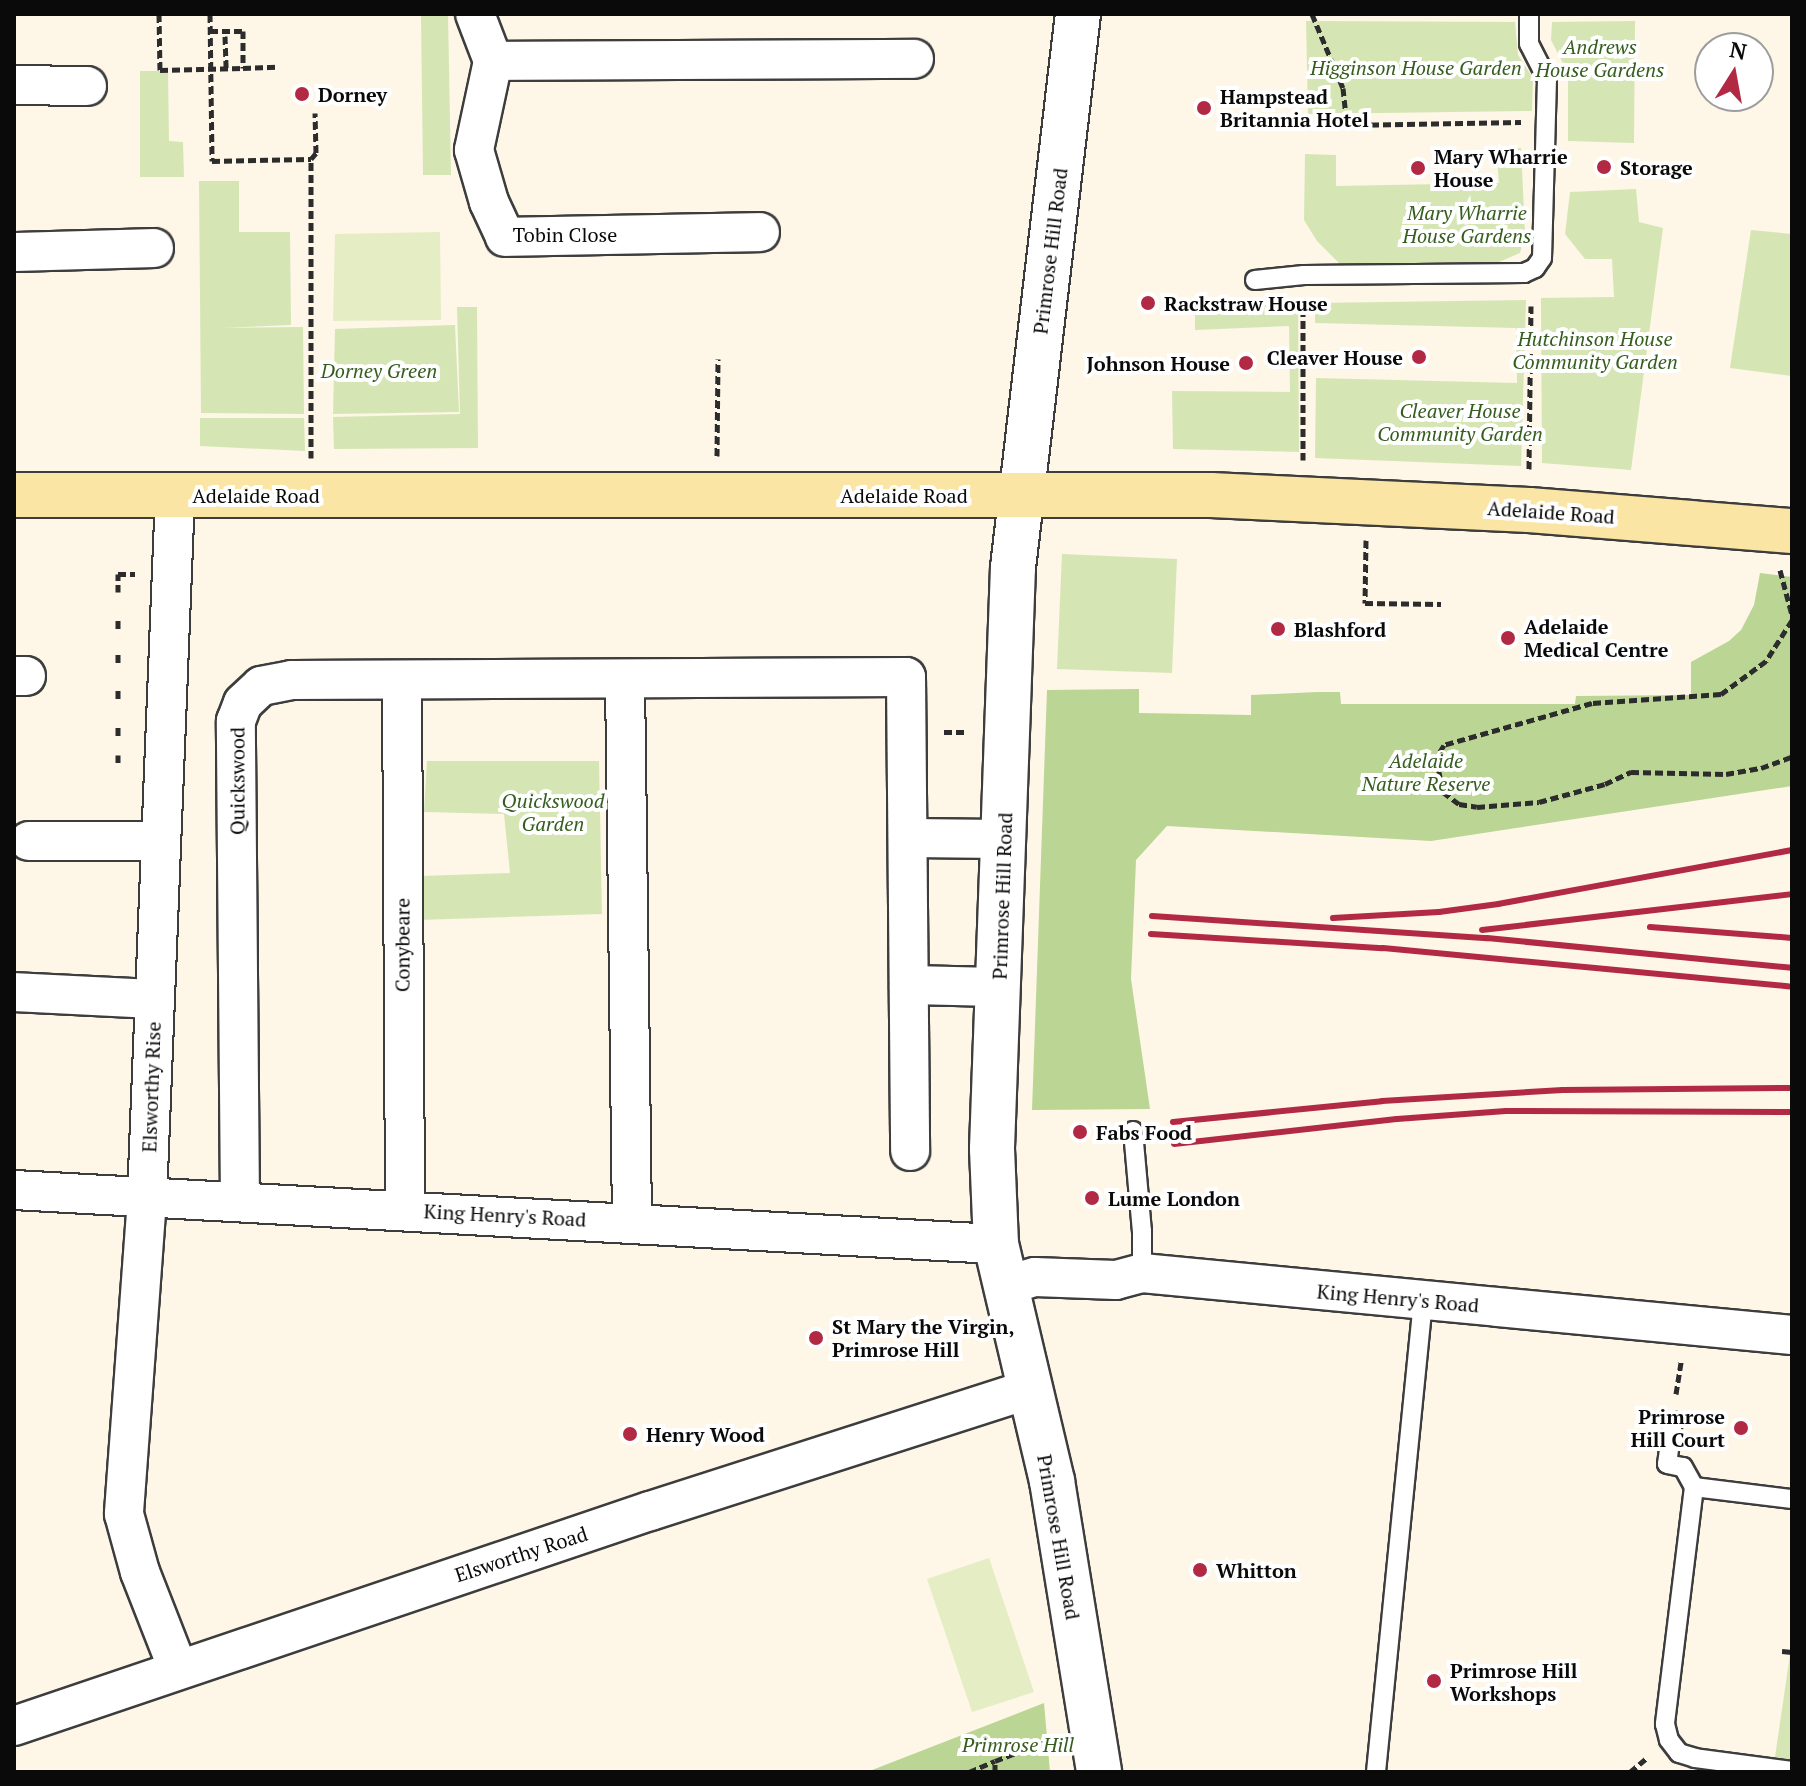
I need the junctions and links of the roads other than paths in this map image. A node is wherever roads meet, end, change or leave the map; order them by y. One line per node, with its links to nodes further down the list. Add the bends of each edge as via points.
1 (475, 14): 5 (street)
2 (1078, 14): 14 (street, Primrose Hill Road)
3 (1529, 14): 11 (lane, via 1529,44 1547,79 1548,121 1542,258 1535,268 1524,273)
4 (914, 59): 5 (street)
5 (493, 61): 8 (street, Tobin Close, via 474,150 505,237)
6 (14, 85): 7 (street)
7 (87, 86)
8 (760, 232)
9 (154, 248): 10 (street)
10 (14, 252)
11 (1255, 280)
12 (14, 495): 13 (main road, Adelaide Road)
13 (175, 495): 14 (main road, Adelaide Road); 21 (street, Elsworthy Rise)
14 (1024, 496): 15 (main road, Adelaide Road, via 1302,497); 19 (street, Primrose Hill Road, via 1013,567)
15 (1792, 531)
16 (625, 679): 17 (street, Quickswood); 18 (street, Quickswood, via 906,677); 32 (street)
17 (402, 682): 30 (street, Quickswood, via 291,680 261,686 243,703 236,721); 31 (street, Conybeare)
18 (908, 838): 19 (street); 22 (street)
19 (1004, 839): 23 (street, Primrose Hill Road)
20 (29, 841): 21 (street)
21 (159, 841): 25 (street, Elsworthy Rise)
22 (909, 985): 23 (street); 27 (street)
23 (998, 987): 33 (street, Primrose Hill Road, via 992,1149)
24 (14, 992): 25 (street)
25 (154, 999): 29 (street, Elsworthy Rise)
26 (1133, 1131): 34 (lane)
27 (910, 1151)
28 (14, 1190): 29 (street, King Henry's Road)
29 (147, 1199): 30 (street, King Henry's Road); 42 (street, Elsworthy Rise, via 124,1514)
30 (240, 1202): 31 (street, King Henry's Road)
31 (405, 1209): 32 (street, King Henry's Road)
32 (632, 1223): 33 (street, King Henry's Road)
33 (996, 1244): 35 (street, Primrose Hill Road)
34 (1142, 1273): 35 (street, King Henry's Road, via 1116,1280 1035,1277); 36 (street, King Henry's Road)
35 (1005, 1286): 38 (street, Primrose Hill Road)
36 (1423, 1301): 37 (street, King Henry's Road); 46 (lane)
37 (1792, 1335)
38 (1031, 1389): 42 (street, Elsworthy Road); 45 (street, Primrose Hill Road, via 1052,1481)
39 (1673, 1421): 40 (lane, via 1667,1464 1683,1467)
40 (1694, 1487): 41 (lane); 44 (lane, via 1665,1724 1669,1740 1679,1753 1695,1758)
41 (1792, 1499)
42 (178, 1669): 43 (street, Elsworthy Road)
43 (14, 1726)
44 (1792, 1771)
45 (1099, 1772)
46 (1376, 1772)

